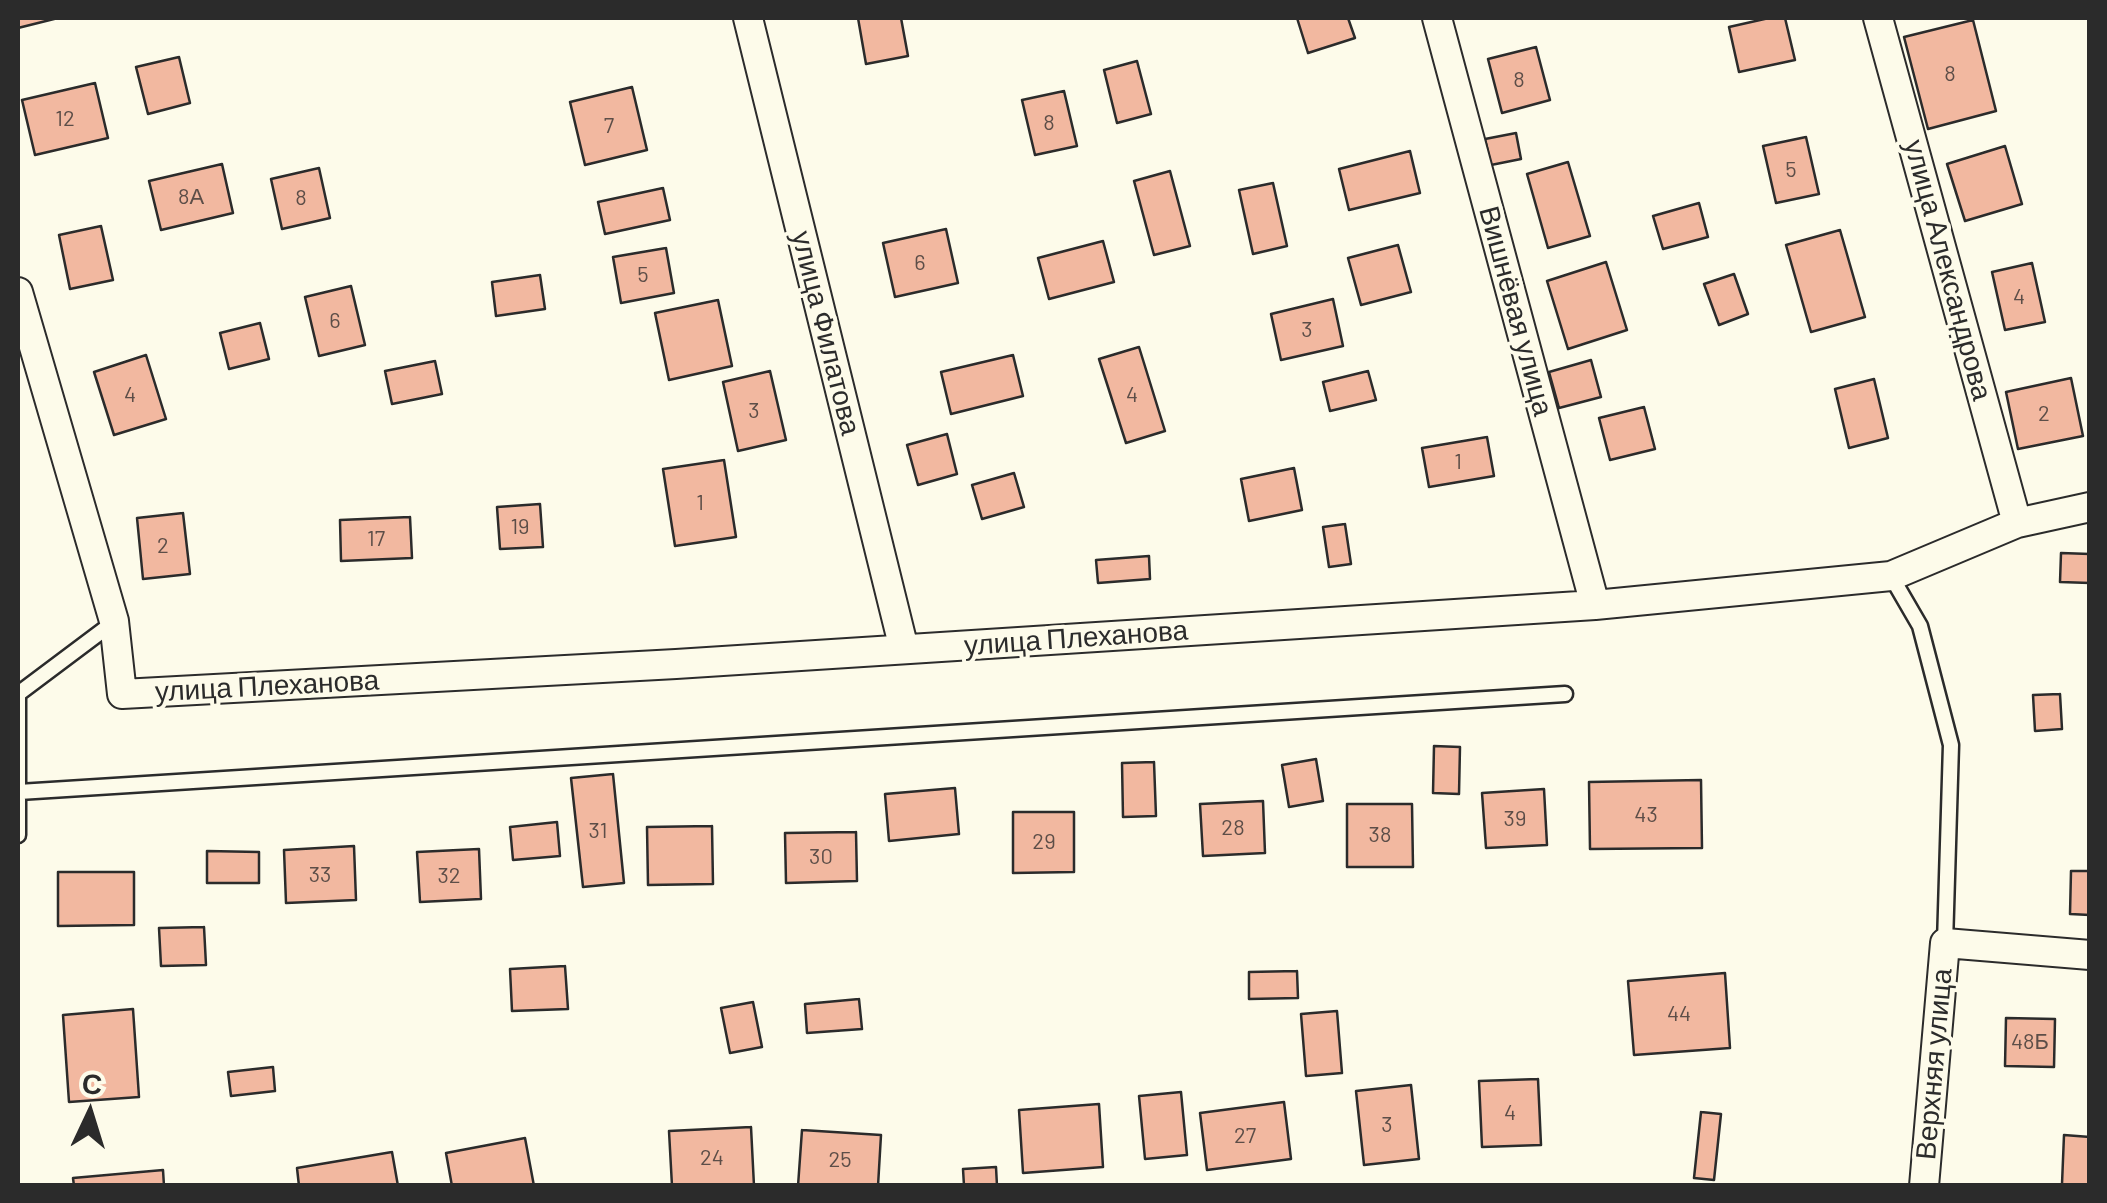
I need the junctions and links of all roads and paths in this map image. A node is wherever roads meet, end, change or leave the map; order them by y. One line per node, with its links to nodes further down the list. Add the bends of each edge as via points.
1 (748, 18): 10 (street, улица Филатова)
2 (1437, 18): 8 (street, Вишнёвая улица)
3 (1878, 18): 6 (street, улица Александрова)
4 (18, 292): 9 (street)
5 (2090, 507): 6 (street, улица Плеханова)
6 (2017, 523): 7 (street, улица Плеханова)
7 (1891, 576): 8 (street, улица Плеханова); 14 (lane, via 1920,626 1951,746)
8 (1595, 605): 10 (street, улица Плеханова)
9 (114, 621): 10 (street, улица Плеханова, via 122,694); 12 (lane, via 18,694)
10 (904, 649)
11 (1565, 694): 12 (lane)
12 (19, 792): 13 (lane)
13 (18, 835)
14 (1944, 944): 15 (street); 16 (street, Верхняя улица)
15 (2090, 955)
16 (1924, 1186)

